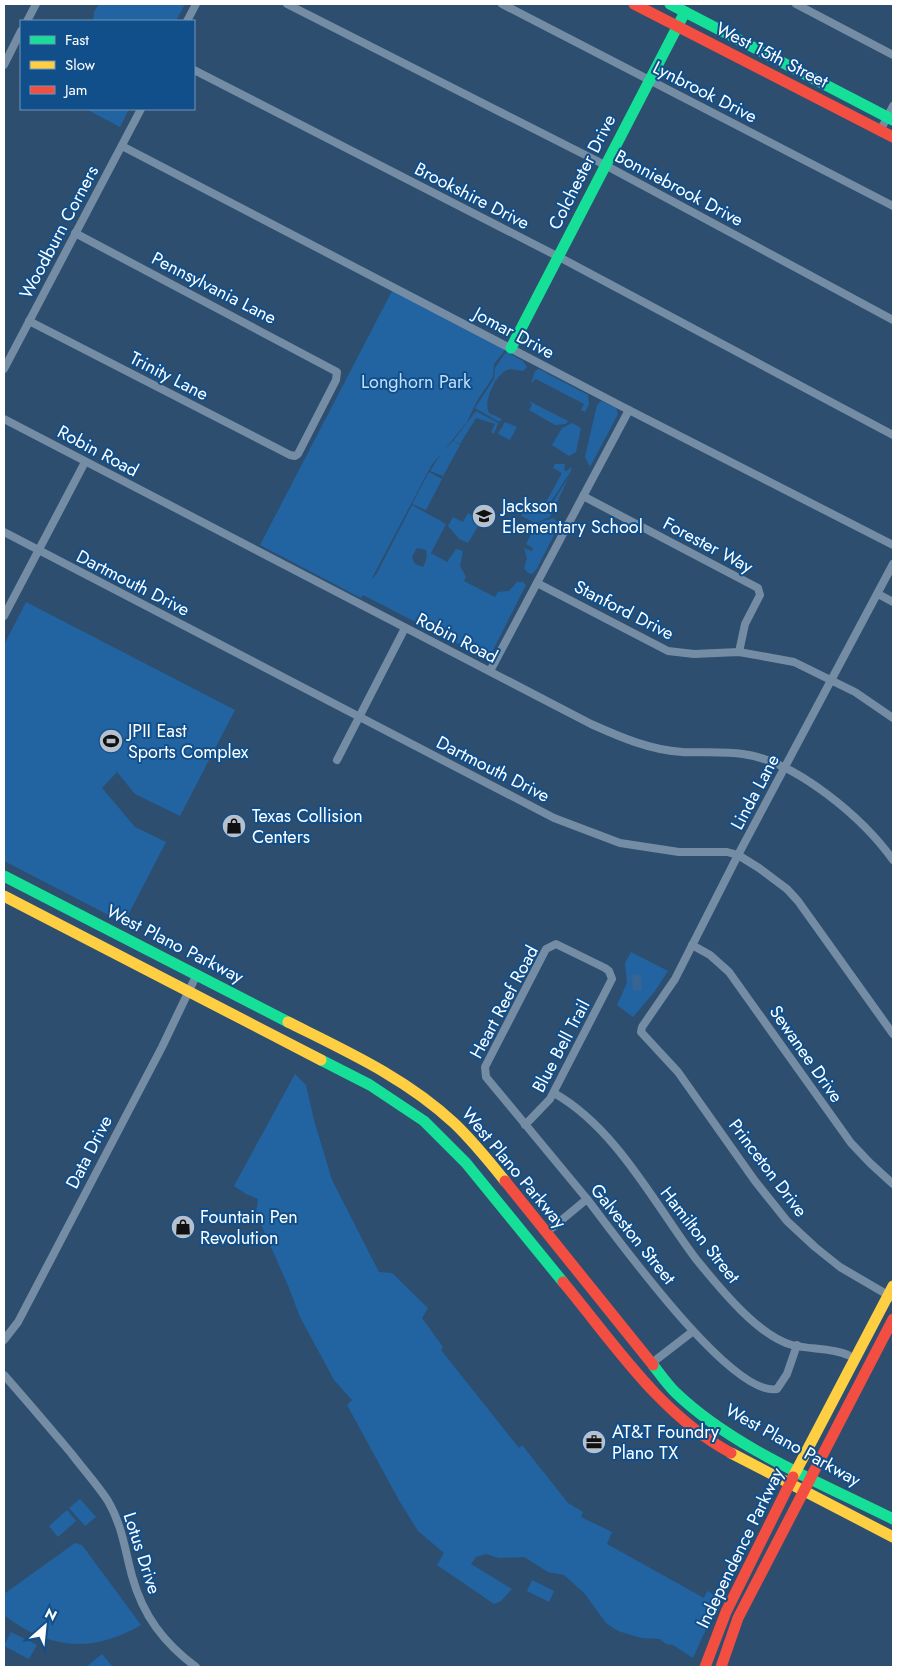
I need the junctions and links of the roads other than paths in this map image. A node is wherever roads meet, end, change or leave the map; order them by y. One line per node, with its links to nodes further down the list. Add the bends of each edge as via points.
1 (36, 4): 9 (street)
2 (196, 4): 10 (street)
3 (288, 4): 23 (street, Bonniebrook Drive)
4 (502, 4): 16 (street, Lynbrook Drive)
5 (634, 4): 11 (main road, West 15th Street)
6 (670, 4): 8 (main road, West 15th Street)
7 (796, 4): 13 (street)
8 (685, 12): 11 (main road, Colchester Drive); 19 (main road, West 15th Street)
9 (27, 20)
10 (188, 20)
11 (677, 26): 16 (main road, Colchester Drive); 20 (main road, West 15th Street)
12 (20, 33): 14 (street)
13 (893, 55)
14 (4, 64)
15 (195, 71): 26 (street, Brookshire Drive)
16 (649, 80): 23 (main road, Colchester Drive); 24 (street, Lynbrook Drive)
17 (893, 106): 19 (street)
18 (140, 110): 22 (street, Woodburn Corners)
19 (890, 119): 20 (street)
20 (880, 131): 21 (main road, West 15th Street)
21 (893, 137)
22 (122, 146): 25 (street, Woodburn Corners); 29 (street, Jomar Drive)
23 (605, 166): 26 (main road, Colchester Drive); 27 (street, Bonniebrook Drive)
24 (893, 206)
25 (75, 233): 28 (street, Woodburn Corners); 34 (street, Pennsylvania Lane, via 337,372 336,380)
26 (558, 257): 29 (main road, Colchester Drive); 33 (street, Brookshire Drive)
27 (893, 320)
28 (29, 321): 30 (street, Woodburn Corners); 34 (street, Trinity Lane)
29 (511, 348): 31 (street, Jomar Drive)
30 (4, 369)
31 (628, 410): 36 (street); 38 (street, Jomar Drive)
32 (4, 419): 35 (street, Robin Road)
33 (893, 435)
34 (295, 456)
35 (85, 462): 39 (street); 45 (street, Robin Road)
36 (583, 496): 41 (street); 46 (street, Forester Way, via 758,588 760,595 745,624)
37 (4, 532): 39 (street, Dartmouth Drive)
38 (893, 545)
39 (37, 550): 44 (street); 49 (street, Dartmouth Drive)
40 (893, 564): 42 (street, Linda Lane)
41 (537, 583): 46 (street, Stanford Drive, via 668,651 694,654); 47 (street)
42 (878, 594): 43 (street); 48 (street, Linda Lane)
43 (893, 602)
44 (4, 616)
45 (405, 628): 47 (street, Robin Road); 49 (street)
46 (739, 652): 48 (street, Stanford Drive, via 794,662)
47 (490, 671): 52 (street, Robin Road, via 591,724 647,746 680,752 744,754)
48 (832, 680): 50 (street, Stanford Drive); 52 (street, Linda Lane)
49 (358, 717): 51 (street); 53 (street, Dartmouth Drive, via 554,818 598,836 648,849)
50 (893, 718)
51 (337, 760)
52 (784, 769): 53 (street, Linda Lane); 54 (street, Robin Road, via 815,785 852,813)
53 (738, 855): 59 (street, Linda Lane); 64 (street, Dartmouth Drive, via 776,879 798,901)
54 (893, 860)
55 (4, 876): 57 (main road, West Plano Parkway)
56 (4, 896): 58 (main road, West Plano Parkway)
57 (49, 899): 58 (main road); 60 (main road, West Plano Parkway)
58 (41, 915): 62 (main road, West Plano Parkway)
59 (692, 945): 63 (street, Linda Lane, via 675,979); 68 (street, Sewanee Drive, via 730,972 851,1142)
60 (197, 974): 62 (street, Data Drive); 79 (main road, West Plano Parkway, via 382,1070 410,1086 444,1113 476,1145 674,1391 744,1441)
61 (611, 975): 65 (street, Heart Reef Road, via 605,968 560,945 552,945 546,950 485,1067); 66 (street, Blue Bell Trail, via 611,983)
62 (188, 992): 74 (street, Data Drive, via 18,1322); 81 (main road, West Plano Parkway, via 370,1085 424,1121 466,1163 654,1393 696,1431)
63 (641, 1032): 71 (street, Princeton Drive, via 678,1072 787,1221 828,1258)
64 (893, 1034)
65 (485, 1074): 67 (street, Galveston Street)
66 (554, 1093): 67 (street, Blue Bell Trail); 75 (street, Hamilton Street, via 575,1104 599,1126 713,1280 772,1335)
67 (525, 1125): 69 (street, Galveston Street)
68 (893, 1184)
69 (587, 1199): 70 (street); 73 (street, Galveston Street)
70 (552, 1228)
71 (892, 1294): 79 (main road, Independence Parkway)
72 (893, 1319): 80 (main road, Independence Parkway)
73 (692, 1332): 75 (street, Galveston Street, via 736,1371 760,1387 771,1390 777,1389 787,1374); 77 (street)
74 (4, 1340)
75 (797, 1345): 76 (street, Hamilton Street, via 828,1348)
76 (848, 1355)
77 (657, 1359)
78 (4, 1376): 85 (street, Lotus Drive, via 108,1501 124,1536 132,1576 147,1614 173,1650)
79 (797, 1470): 80 (main road, West Plano Parkway); 81 (main road, Independence Parkway)
80 (812, 1478): 82 (main road, Independence Parkway); 83 (main road, West Plano Parkway)
81 (790, 1484): 82 (main road, West Plano Parkway); 86 (main road, Independence Parkway, via 719,1626)
82 (804, 1492): 84 (main road, West Plano Parkway); 87 (main road, Independence Parkway, via 738,1618)
83 (893, 1519)
84 (893, 1537)
85 (196, 1667)
86 (705, 1667)
87 (721, 1667)

